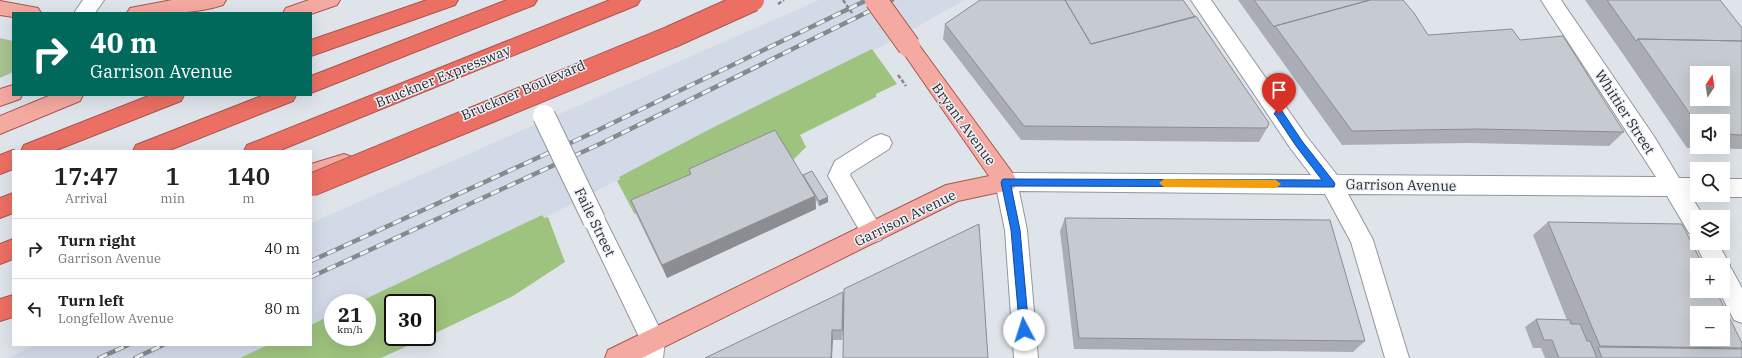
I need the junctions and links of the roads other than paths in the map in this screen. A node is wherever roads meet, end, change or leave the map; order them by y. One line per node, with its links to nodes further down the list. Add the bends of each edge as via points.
1 (94, 0): 14 (street)
2 (216, 0): 15 (main road)
3 (330, 0): 16 (main road)
4 (448, 0): 17 (highway)
5 (527, 0): 18 (highway)
6 (630, 0): 29 (highway, Bruckner Expressway)
7 (732, 0): 19 (main road, Bruckner Boulevard)
8 (753, 0): 34 (highway, bridge, via 671,37)
9 (876, 0): 33 (main road, Bryant Avenue, bridge)
10 (1201, 0): 35 (street, via 1299,143)
11 (1551, 0): 36 (street, Whittier Street)
12 (0, 8): 13 (main road)
13 (25, 12)
14 (85, 12)
15 (143, 12)
16 (296, 12)
17 (312, 48)
18 (312, 85)
19 (531, 86): 32 (main road, Bruckner Boulevard, via 397,144); 52 (street, Faile Street, bridge)
20 (12, 93): 24 (main road)
21 (71, 96): 25 (main road)
22 (171, 96): 27 (highway)
23 (283, 96): 28 (highway)
24 (0, 98)
25 (0, 125)
26 (881, 143): 43 (street, via 843,166 839,176)
27 (34, 150)
28 (147, 150)
29 (257, 150)
30 (12, 159): 31 (highway)
31 (0, 165)
32 (312, 172)
33 (1006, 182): 35 (street, Garrison Avenue); 43 (main road, Garrison Avenue, via 954,192); 54 (street, Bryant Avenue, via 1016,230)
34 (312, 184)
35 (1331, 184): 36 (street, Garrison Avenue); 55 (street, via 1362,240)
36 (1673, 187): 37 (street, Garrison Avenue); 42 (street, Whittier Street)
37 (1690, 187)
38 (1730, 188): 39 (street)
39 (1742, 188)
40 (12, 203): 41 (highway)
41 (0, 208)
42 (1690, 215)
43 (873, 233): 52 (main road, Garrison Avenue)
44 (12, 241): 45 (main road)
45 (0, 245)
46 (12, 248): 47 (highway)
47 (0, 254)
48 (1730, 289): 51 (street)
49 (12, 306): 50 (highway)
50 (0, 310)
51 (1742, 312)
52 (652, 350): 53 (main road, Garrison Avenue)
53 (618, 358)
54 (1026, 358)
55 (1397, 358)

